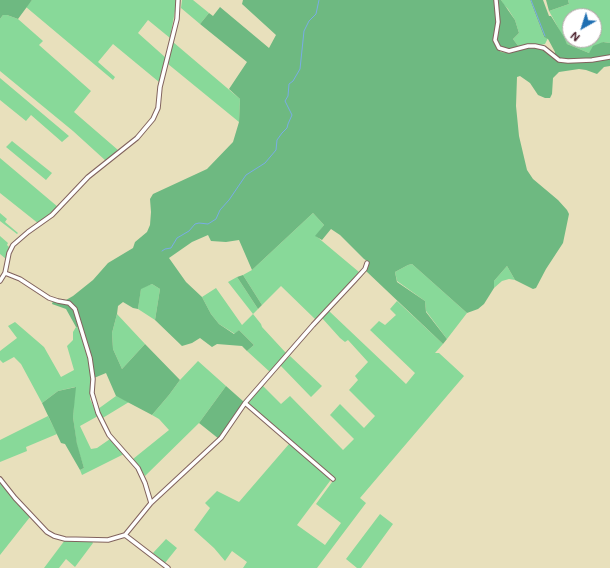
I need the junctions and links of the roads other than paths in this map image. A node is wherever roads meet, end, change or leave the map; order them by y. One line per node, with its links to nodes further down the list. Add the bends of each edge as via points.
1 (178, 0): 5 (street, via 177,19 160,87 158,108 153,119 138,138 88,177 52,215 13,245)
2 (496, 0): 3 (street, via 498,22 495,40 499,48 514,50 536,46 544,48 559,60 568,61)
3 (610, 57)
4 (367, 263): 7 (street, via 355,280)
5 (5, 273): 6 (street); 10 (street, via 20,279 49,298 69,303 75,308 90,358 92,393 98,413 109,435 138,468)
6 (0, 281)
7 (245, 403): 9 (street); 10 (street, via 221,438)
8 (0, 479): 11 (street, via 19,503 54,536 65,539 108,540)
9 (333, 479)
10 (151, 503): 11 (street)
11 (125, 535): 12 (street)
12 (168, 568)

